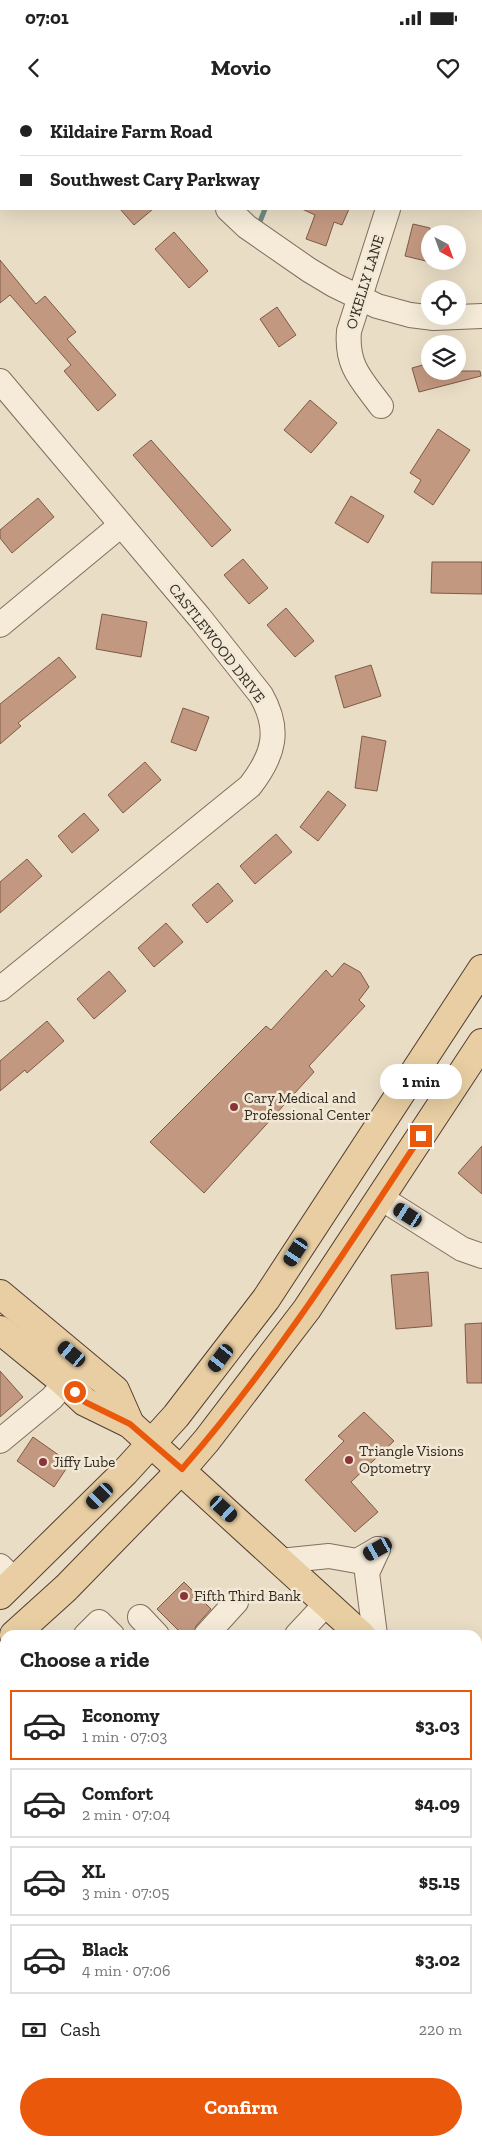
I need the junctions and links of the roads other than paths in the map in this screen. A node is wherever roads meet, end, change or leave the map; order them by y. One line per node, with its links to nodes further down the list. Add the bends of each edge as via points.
1 (229, 210): 3 (street, via 247,228 291,259 334,285)
2 (388, 210): 3 (street, O'KELLY LANE)
3 (360, 296): 4 (street, via 377,306 410,315 434,318); 6 (street, O'KELLY LANE, via 349,331 348,350 352,366)
4 (482, 316)
5 (0, 381): 7 (street, CASTLEWOOD DRIVE)
6 (381, 406)
7 (121, 525): 8 (street); 10 (street, CASTLEWOOD DRIVE, via 261,695 272,718 273,742 262,771 250,786)
8 (0, 625)
9 (482, 969): 19 (main road, via 266,1299)
10 (0, 989)
11 (482, 1043): 12 (main road)
12 (381, 1198): 13 (street, via 462,1249); 20 (main road, via 306,1309)
13 (482, 1256)
14 (0, 1294): 17 (main road, via 115,1390)
15 (2, 1336): 16 (main road)
16 (65, 1383): 17 (main road, via 85,1402); 18 (street, via 52,1398)
17 (130, 1424): 19 (main road)
18 (0, 1441)
19 (152, 1444): 20 (main road); 22 (main road)
20 (182, 1469): 21 (main road); 26 (main road, via 66,1588)
21 (280, 1561): 24 (main road); 33 (street, via 329,1556 357,1561 378,1549 367,1573)
22 (5, 1581)
23 (236, 1602): 30 (street)
24 (326, 1604): 31 (street); 32 (main road)
25 (140, 1617): 29 (street)
26 (20, 1630)
27 (91, 1630): 28 (street, via 99,1622)
28 (107, 1630)
29 (152, 1630)
30 (211, 1630)
31 (302, 1630)
32 (355, 1630)
33 (374, 1630)

